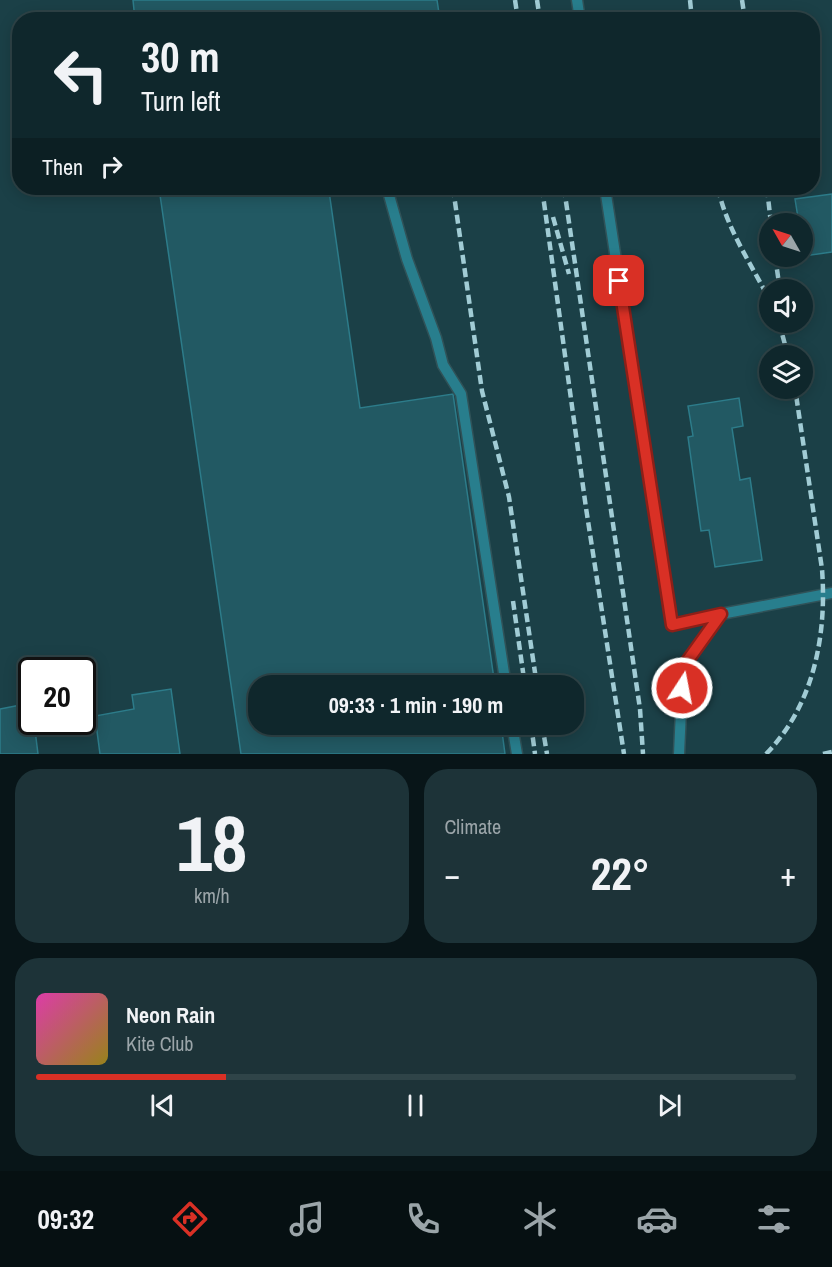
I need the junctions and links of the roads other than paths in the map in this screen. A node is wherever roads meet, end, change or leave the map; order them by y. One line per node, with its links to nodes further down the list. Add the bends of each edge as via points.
1 (389, 195): 5 (lane, via 443,365 461,394)
2 (606, 195): 4 (lane, via 672,625)
3 (832, 594): 4 (lane)
4 (721, 614): 8 (lane, via 683,667)
5 (504, 675)
6 (514, 735): 7 (lane)
7 (517, 754)
8 (679, 754)

